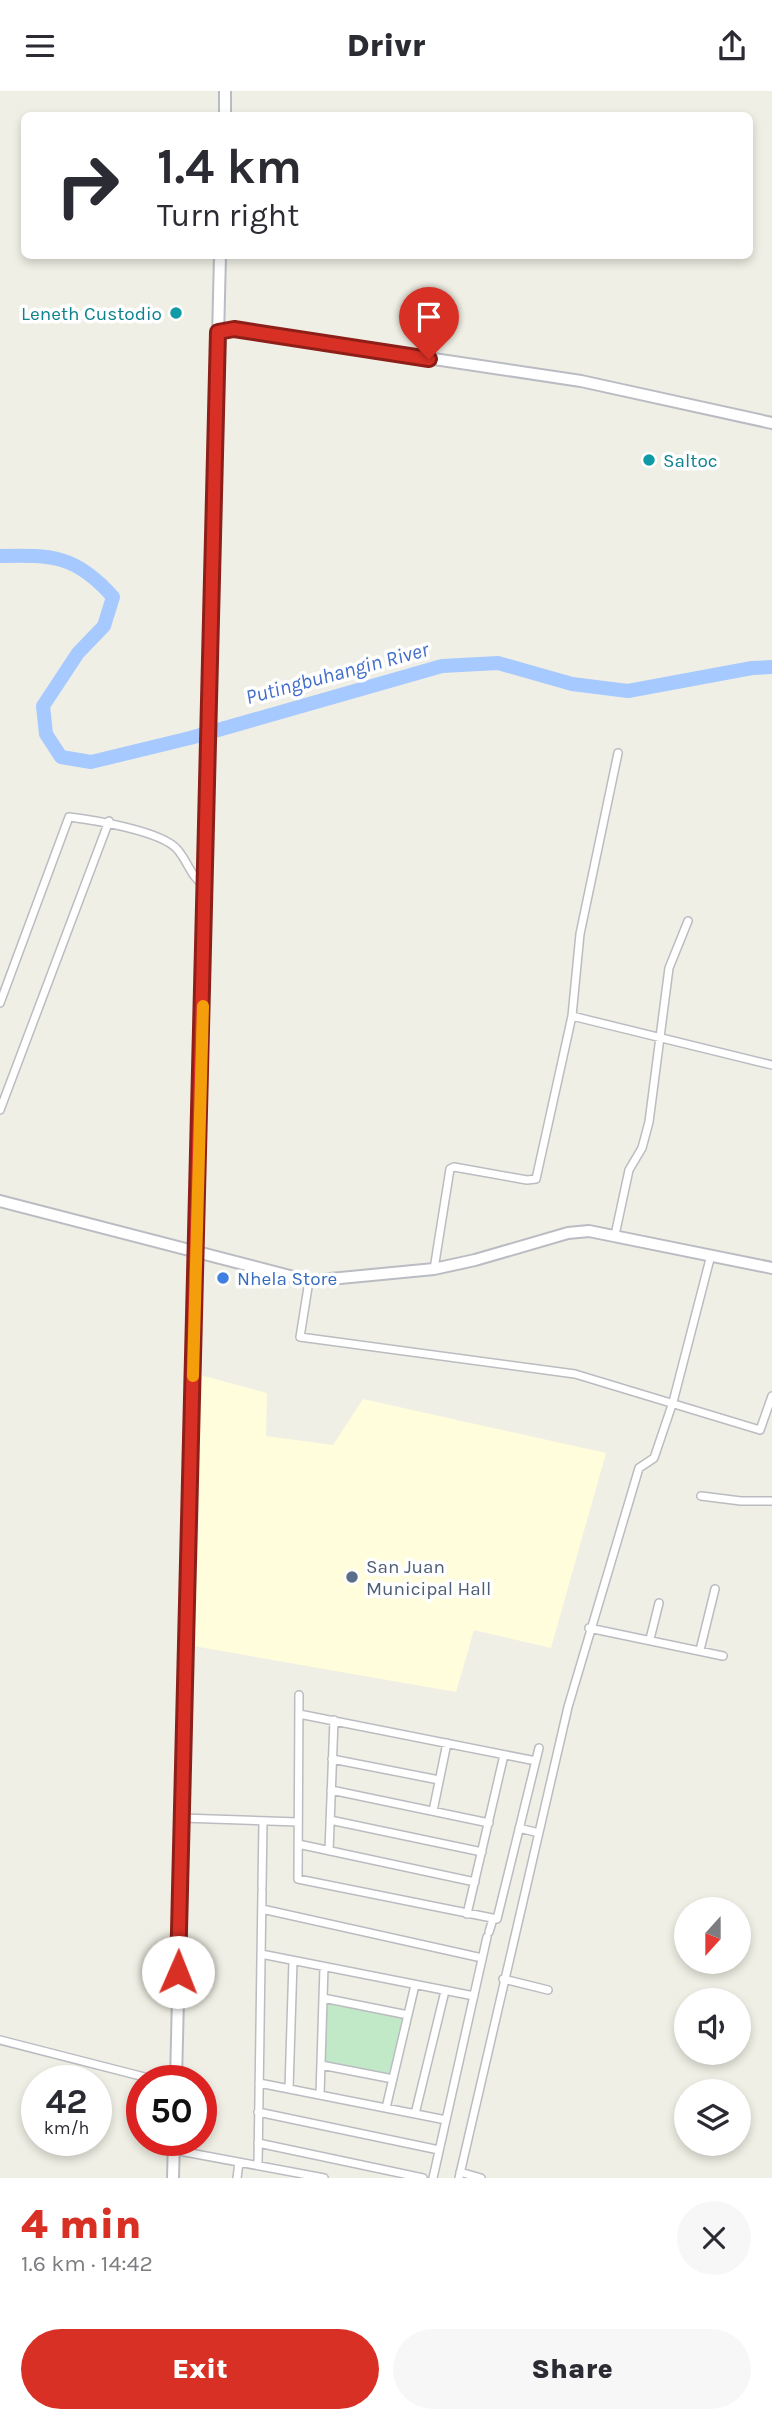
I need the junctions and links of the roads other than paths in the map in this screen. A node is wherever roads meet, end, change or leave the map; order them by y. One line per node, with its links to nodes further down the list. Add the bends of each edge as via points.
1 (225, 91): 2 (main road)
2 (225, 112)
3 (220, 259): 4 (main road)
4 (218, 332): 5 (main road, via 234,329 581,381); 8 (main road)
5 (772, 423)
6 (618, 753): 11 (street, via 580,934)
7 (109, 821): 8 (street, via 171,843); 10 (street, via 69,817); 14 (street)
8 (206, 888): 17 (main road)
9 (688, 921): 12 (street, via 669,968)
10 (0, 1003)
11 (572, 1016): 12 (street); 20 (street, via 536,1179 450,1169)
12 (660, 1038): 13 (street); 16 (street, via 648,1129 628,1170)
13 (772, 1065)
14 (0, 1110)
15 (0, 1201): 17 (main road)
16 (615, 1235): 18 (main road); 20 (main road, via 568,1233)
17 (196, 1253): 21 (main road); 43 (main road)
18 (711, 1254): 19 (main road); 23 (street)
19 (772, 1268)
20 (434, 1269): 21 (main road)
21 (309, 1281): 23 (street, via 300,1337 575,1374)
22 (772, 1396): 23 (street, via 760,1430)
23 (673, 1402): 28 (street, via 654,1458 639,1468)
24 (701, 1496): 25 (street)
25 (772, 1501)
26 (715, 1589): 30 (street)
27 (659, 1603): 29 (street)
28 (589, 1628): 29 (street); 61 (street)
29 (650, 1639): 30 (street)
30 (700, 1650): 31 (street)
31 (723, 1656)
32 (299, 1695): 33 (street)
33 (299, 1714): 34 (street); 46 (street)
34 (334, 1720): 35 (street); 38 (street)
35 (447, 1743): 37 (street); 40 (street)
36 (539, 1748): 39 (street)
37 (505, 1755): 39 (street); 47 (street)
38 (332, 1759): 40 (street); 41 (street)
39 (536, 1761): 48 (street)
40 (439, 1780): 42 (street)
41 (331, 1790): 42 (street); 44 (street)
42 (433, 1811): 47 (street)
43 (182, 1818): 45 (street); 69 (main road)
44 (330, 1820): 51 (street); 52 (street)
45 (263, 1821): 46 (street); 54 (street)
46 (298, 1822): 50 (street)
47 (489, 1823): 52 (street)
48 (520, 1828): 49 (street); 56 (street, via 497,1919)
49 (535, 1832)
50 (298, 1844): 51 (street); 55 (street, via 298,1879)
51 (329, 1851): 53 (street)
52 (482, 1851): 53 (street)
53 (475, 1882): 55 (street)
54 (262, 1909): 57 (street); 58 (street)
55 (467, 1914): 56 (street)
56 (492, 1919): 58 (street)
57 (261, 1954): 59 (street); 73 (street)
58 (482, 1958): 65 (street)
59 (293, 1961): 60 (street); 74 (street)
60 (324, 1967): 62 (street); 66 (street)
61 (503, 1979): 63 (street); 86 (street)
62 (415, 1985): 64 (street); 67 (street)
63 (548, 1990)
64 (445, 1991): 65 (street); 78 (street)
65 (474, 1996): 79 (street)
66 (323, 1999): 67 (street); 70 (street)
67 (408, 2015): 72 (street)
68 (0, 2040): 71 (street)
69 (176, 2065)
70 (321, 2065): 72 (street); 75 (street)
71 (126, 2072)
72 (393, 2079): 76 (street)
73 (259, 2083): 74 (street); 77 (street)
74 (289, 2089): 75 (street)
75 (320, 2095): 76 (street)
76 (386, 2108): 78 (street)
77 (258, 2112): 80 (street); 81 (street)
78 (415, 2114): 79 (street)
79 (446, 2120): 81 (street)
80 (258, 2143): 85 (street); 90 (street)
81 (439, 2150): 91 (street)
82 (174, 2156): 87 (main road)
83 (216, 2156): 84 (street)
84 (239, 2162): 85 (street); 88 (street)
85 (258, 2165): 89 (street)
86 (459, 2175): 92 (street)
87 (173, 2178)
88 (237, 2178)
89 (324, 2178)
90 (424, 2178)
91 (433, 2178)
92 (481, 2178)

